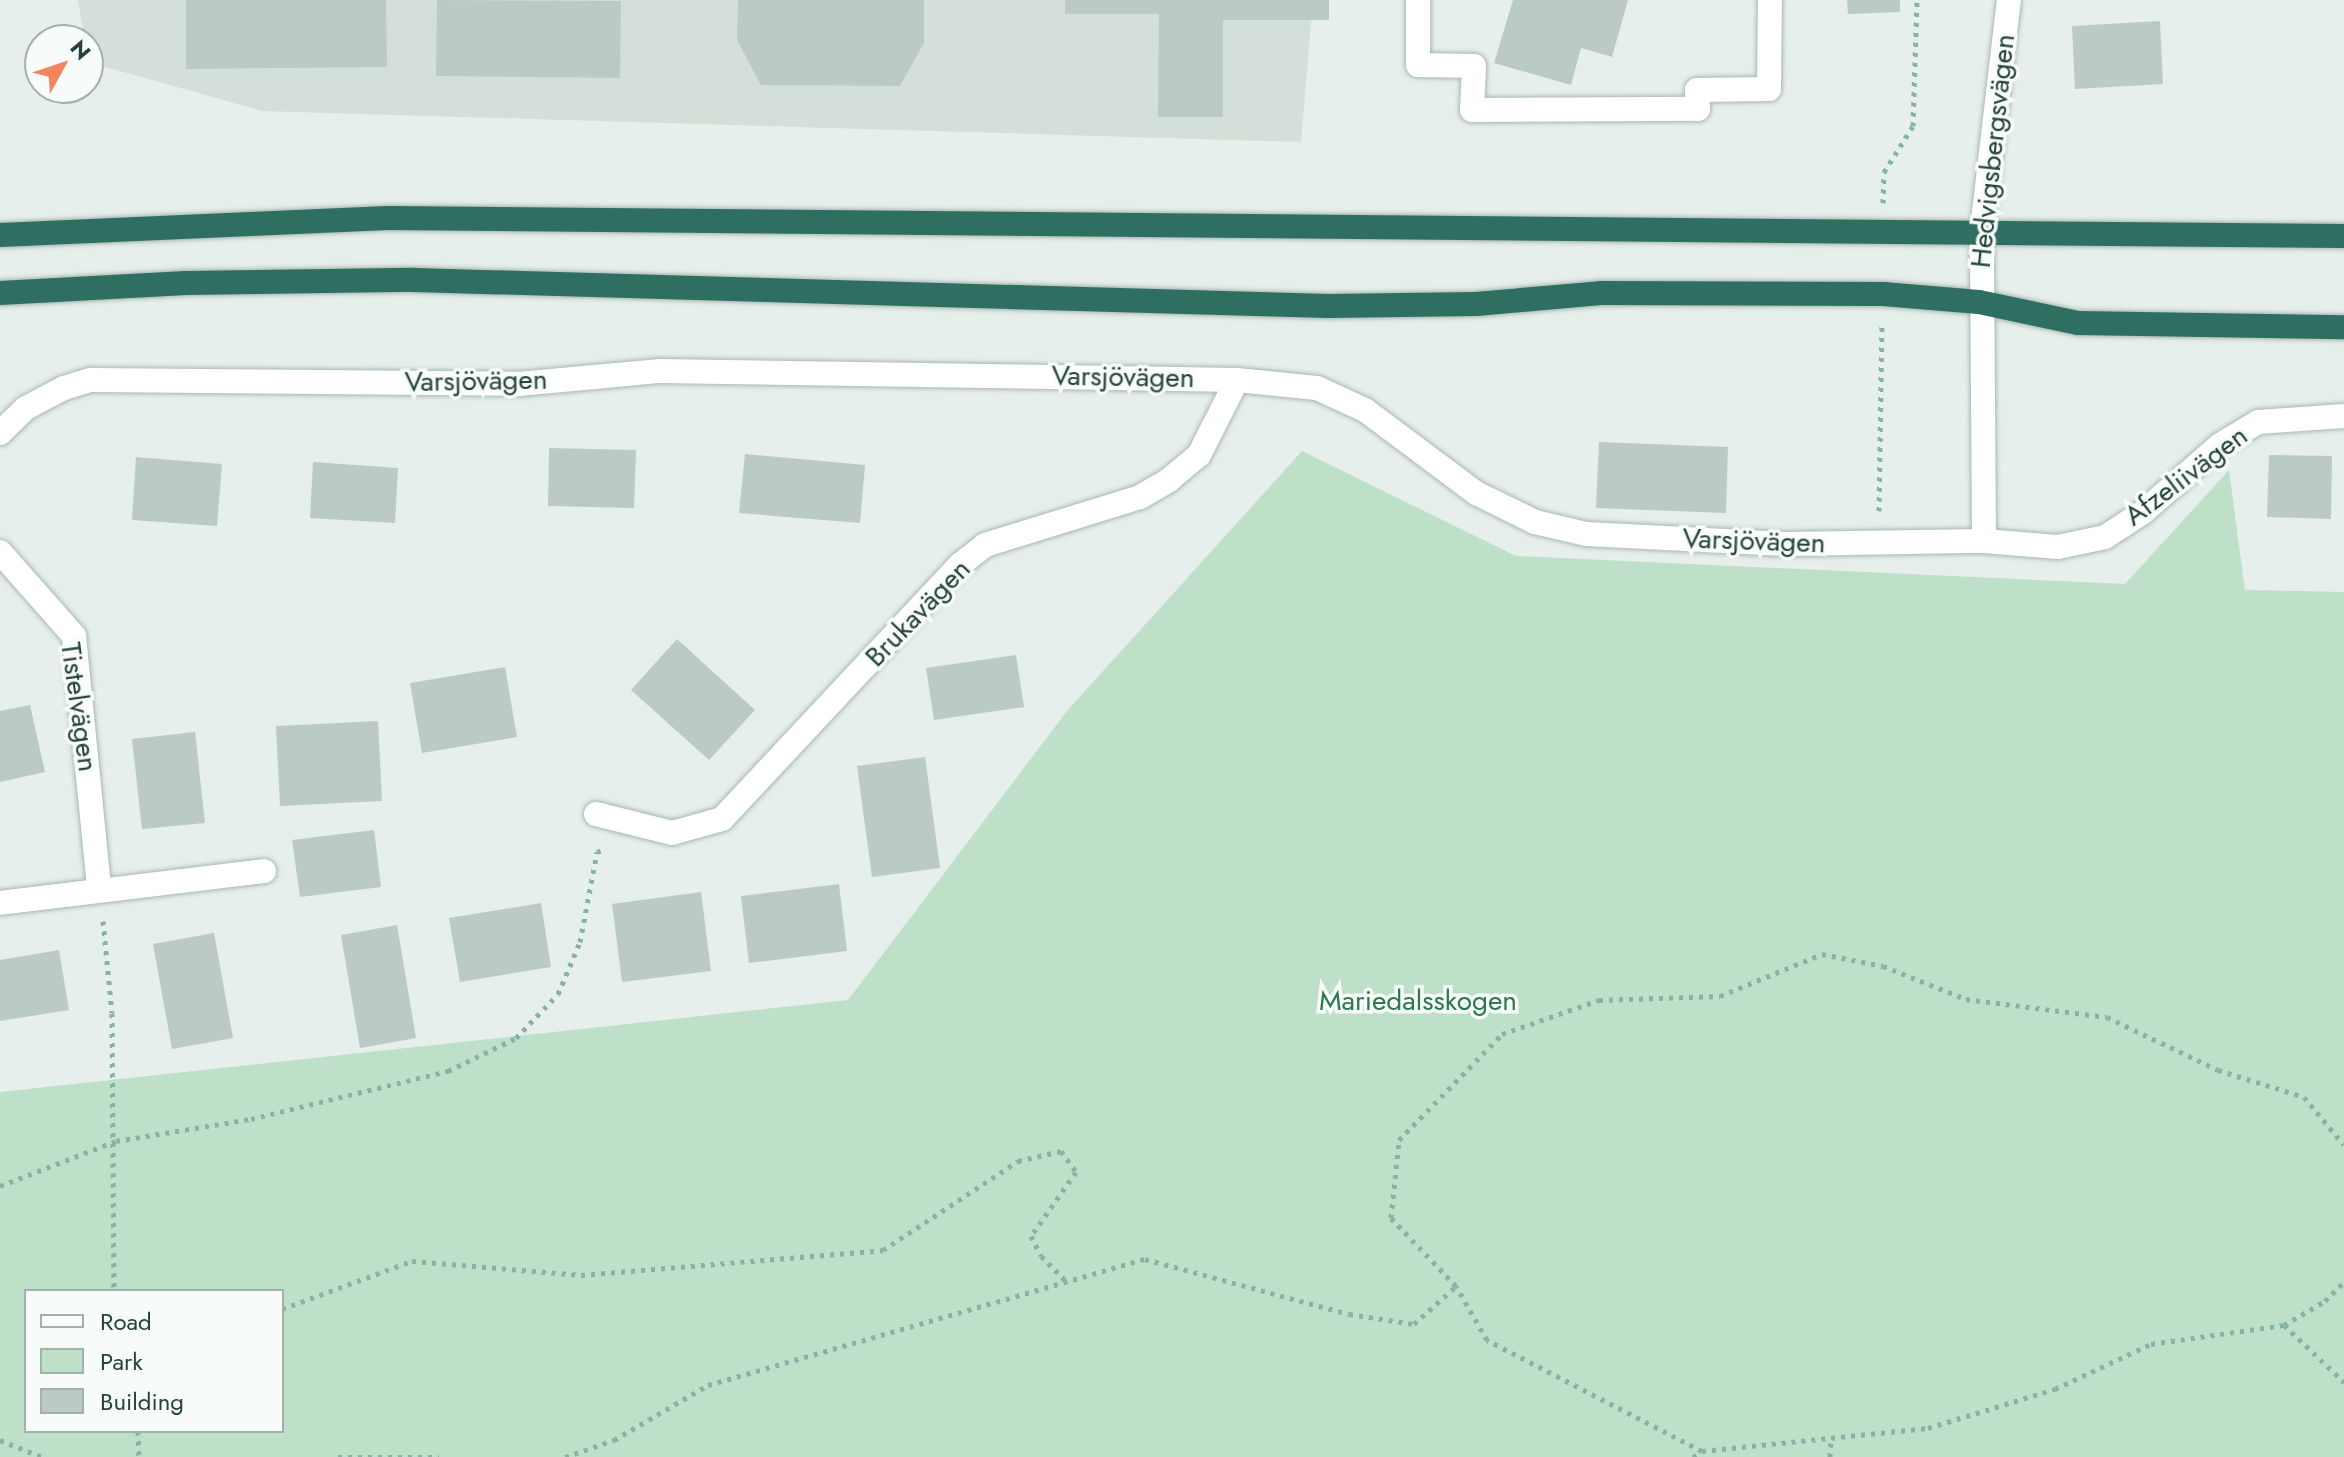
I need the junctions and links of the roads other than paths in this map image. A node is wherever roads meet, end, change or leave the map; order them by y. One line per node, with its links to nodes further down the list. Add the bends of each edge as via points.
1 (1418, 0): 2 (street, via 1418,65 1474,66 1472,110 1698,109 1697,90 1769,89)
2 (1770, 0)
3 (2009, 0): 4 (street, Hedvigsbergsvägen)
4 (1982, 229): 5 (highway, via 388,218); 6 (highway); 8 (street, Hedvigsbergsvägen)
5 (0, 235)
6 (2344, 236)
7 (0, 293): 8 (highway, via 186,283 414,280 1312,306 1476,304 1601,293 1883,294)
8 (1979, 302): 9 (highway, via 2078,323); 13 (street)
9 (2344, 327)
10 (1237, 380): 12 (street, Varsjövägen, via 660,371 519,384 91,380 26,408); 13 (street, Varsjövägen, via 1317,388 1365,410 1476,493 1535,522 1586,534 1785,544); 15 (street, Brukavägen, via 1199,455 1169,480 1140,497 985,545 961,564 722,819 672,833)
11 (2344, 416): 13 (street, Afzeliivägen, via 2258,422 2220,445 2142,513 2105,537 2058,547)
12 (0, 433)
13 (1984, 541)
14 (0, 552): 17 (street, Tistelvägen, via 74,636)
15 (596, 814)
16 (264, 871): 17 (street)
17 (99, 887): 18 (street)
18 (0, 903)

